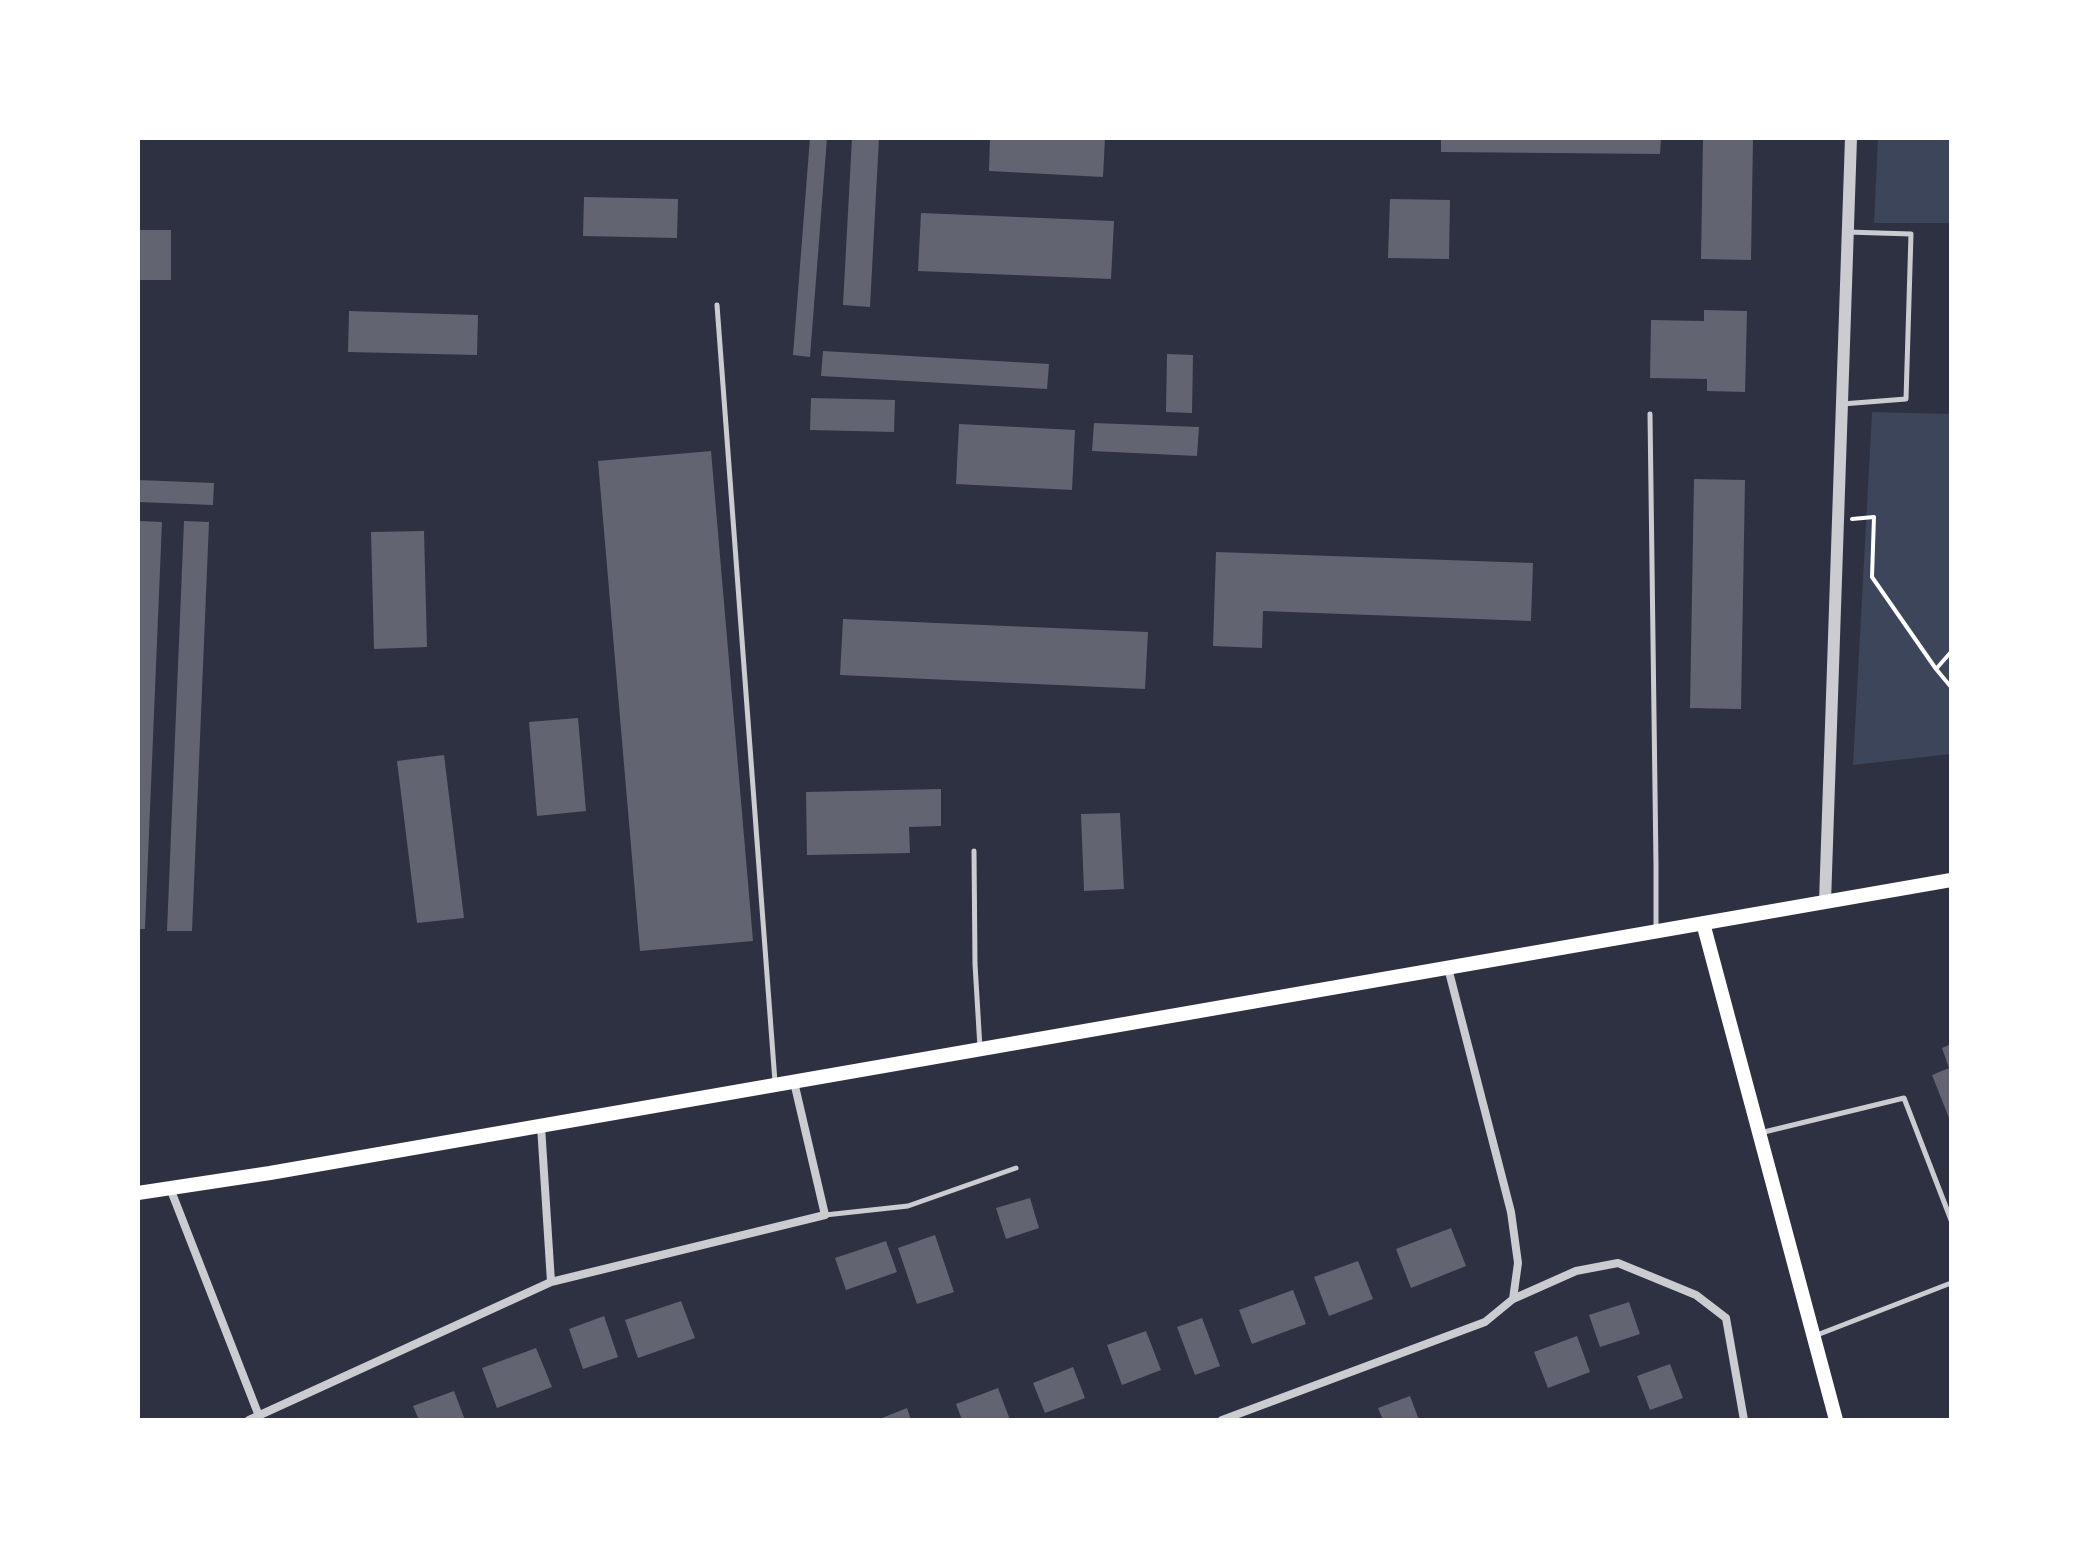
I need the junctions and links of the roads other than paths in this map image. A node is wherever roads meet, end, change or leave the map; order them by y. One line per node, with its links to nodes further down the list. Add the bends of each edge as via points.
1 (1851, 138): 2 (street)
2 (1847, 232): 4 (street); 4 (lane, via 1911,234 1906,399)
3 (717, 305): 14 (lane)
4 (1841, 404): 8 (street)
5 (1650, 414): 10 (lane)
6 (974, 851): 12 (lane)
7 (1951, 880): 8 (main road)
8 (1825, 902): 9 (main road)
9 (1703, 923): 10 (main road); 16 (main road)
10 (1656, 931): 11 (main road)
11 (1448, 968): 12 (main road); 24 (street, via 1511,1212 1518,1263)
12 (980, 1049): 13 (main road)
13 (794, 1082): 14 (main road); 20 (street)
14 (775, 1085): 15 (main road)
15 (541, 1126): 18 (main road); 22 (street)
16 (1759, 1133): 21 (lane, via 1904,1098); 25 (main road)
17 (1016, 1168): 20 (lane, via 908,1206)
18 (170, 1188): 19 (main road); 26 (street)
19 (138, 1193)
20 (825, 1215): 22 (street)
21 (1951, 1220)
22 (551, 1282): 26 (street)
23 (1951, 1283): 25 (lane)
24 (1513, 1299): 27 (street, via 1485,1322); 28 (street, via 1576,1271 1618,1263 1696,1295 1726,1318)
25 (1813, 1336): 29 (main road)
26 (254, 1418)
27 (1222, 1420)
28 (1744, 1420)
29 (1836, 1420)

